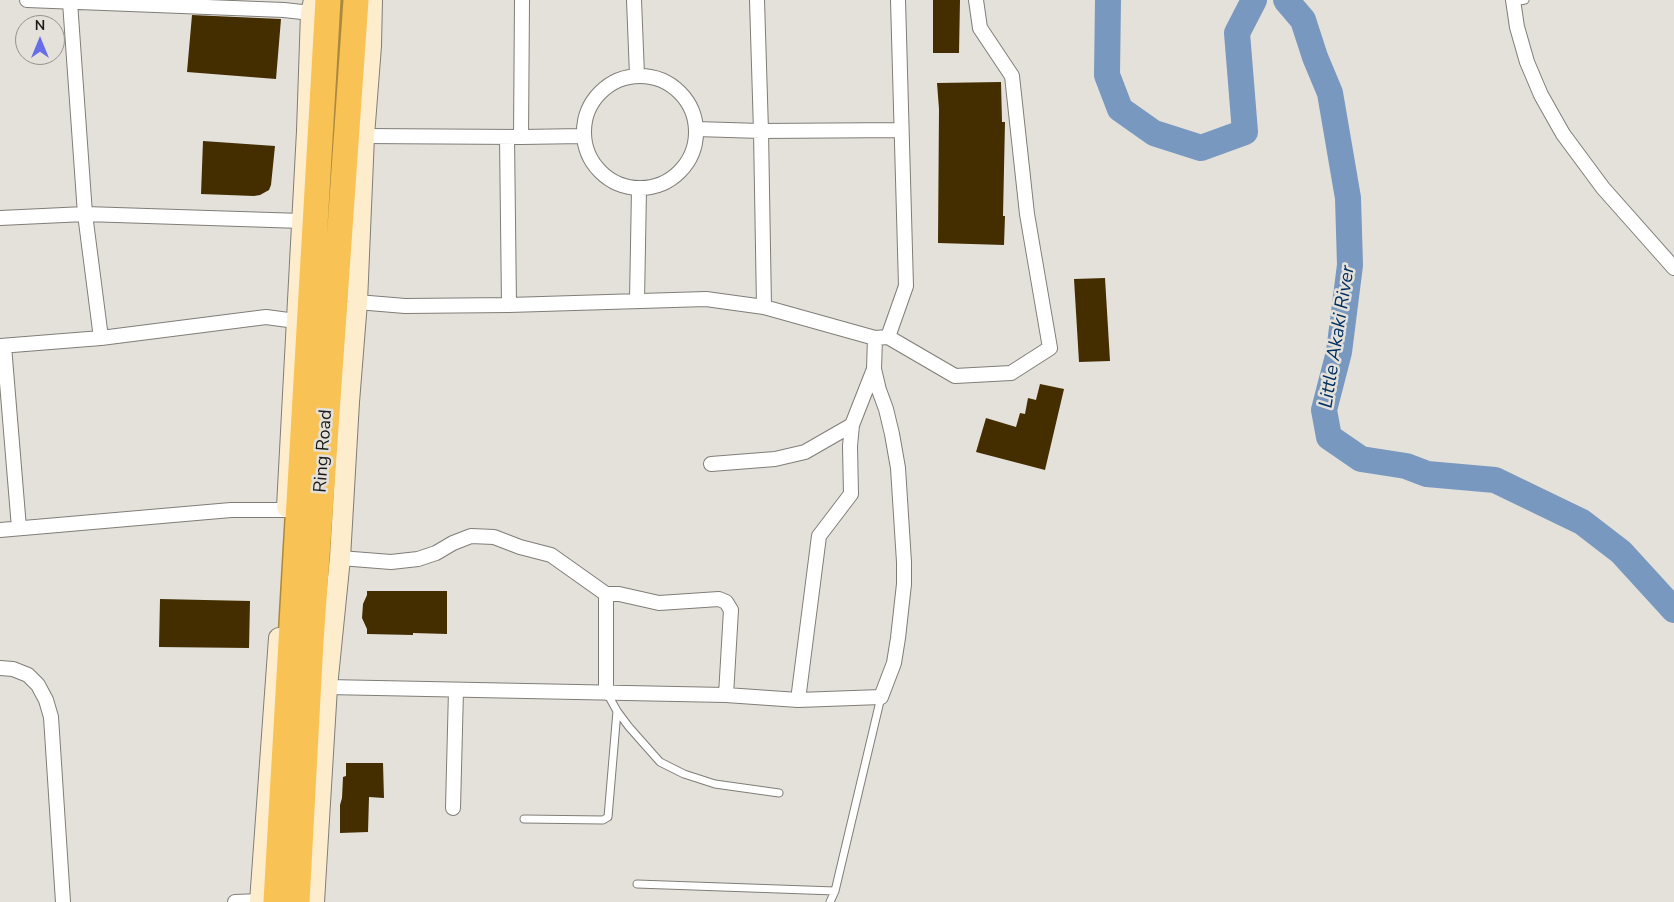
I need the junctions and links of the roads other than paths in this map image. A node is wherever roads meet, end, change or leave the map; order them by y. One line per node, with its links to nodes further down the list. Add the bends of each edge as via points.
1 (27, 0): 10 (street)
2 (356, 0): 57 (highway, Ring Road, via 312,631)
3 (372, 0): 16 (street)
4 (522, 0): 19 (street)
5 (634, 0): 12 (street)
6 (756, 0): 15 (street)
7 (898, 0): 14 (street)
8 (976, 0): 30 (street, via 980,28 1012,76 1027,214 1050,348 1011,374 955,376)
9 (1517, 1): 24 (street, via 1517,27 1527,62 1563,134 1603,188)
10 (70, 2): 11 (street, via 284,10); 21 (street)
11 (318, 4): 23 (street); 56 (highway, Ring Road)
12 (637, 75): 13 (street, via 671,85 684,97); 17 (street, via 621,79 594,100 586,115)
13 (696, 129): 15 (street); 20 (street, via 694,147 674,178 657,186)
14 (901, 130): 15 (street); 30 (street, via 906,286)
15 (761, 132): 28 (street)
16 (364, 136): 18 (street); 25 (street)
17 (582, 136): 19 (street); 20 (street, via 594,165 606,178 621,186)
18 (507, 137): 19 (street); 27 (street)
19 (521, 137)
20 (639, 189): 26 (street)
21 (85, 214): 22 (street); 23 (street); 31 (street)
22 (0, 218)
23 (302, 221): 29 (street)
24 (1674, 268)
25 (357, 302): 27 (street, via 405,306); 39 (street)
26 (637, 302): 27 (street); 28 (street, via 706,299)
27 (510, 305)
28 (764, 307): 30 (street)
29 (296, 321): 31 (street, via 266,317); 36 (street)
30 (881, 337): 33 (street)
31 (101, 338): 32 (street)
32 (2, 346): 37 (street)
33 (874, 369): 34 (street); 46 (street, via 898,468 904,562 894,662)
34 (852, 425): 35 (street, via 805,452 775,459); 47 (street, via 851,494 819,536)
35 (710, 464)
36 (286, 510): 37 (street, via 231,510); 56 (street)
37 (18, 528): 38 (street)
38 (0, 530)
39 (340, 558): 40 (street, via 391,562 418,559 471,536 494,537 551,555); 42 (street)
40 (606, 594): 44 (street); 45 (street, via 659,603 718,599 726,602 730,610)
41 (0, 668): 54 (street, via 28,675 38,685 51,717)
42 (327, 686): 43 (street); 58 (street)
43 (456, 690): 44 (street); 50 (street)
44 (606, 693): 45 (street); 48 (lane)
45 (726, 695): 47 (street)
46 (881, 697): 47 (street); 53 (lane)
47 (798, 700)
48 (617, 710): 49 (lane, via 660,762 715,784); 51 (lane, via 608,817 604,820)
49 (779, 792)
50 (452, 808)
51 (524, 819)
52 (636, 884): 53 (lane)
53 (835, 891): 59 (lane)
54 (63, 902)
55 (235, 902): 56 (street)
56 (265, 902)
57 (297, 902)
58 (314, 902)
59 (830, 902)

